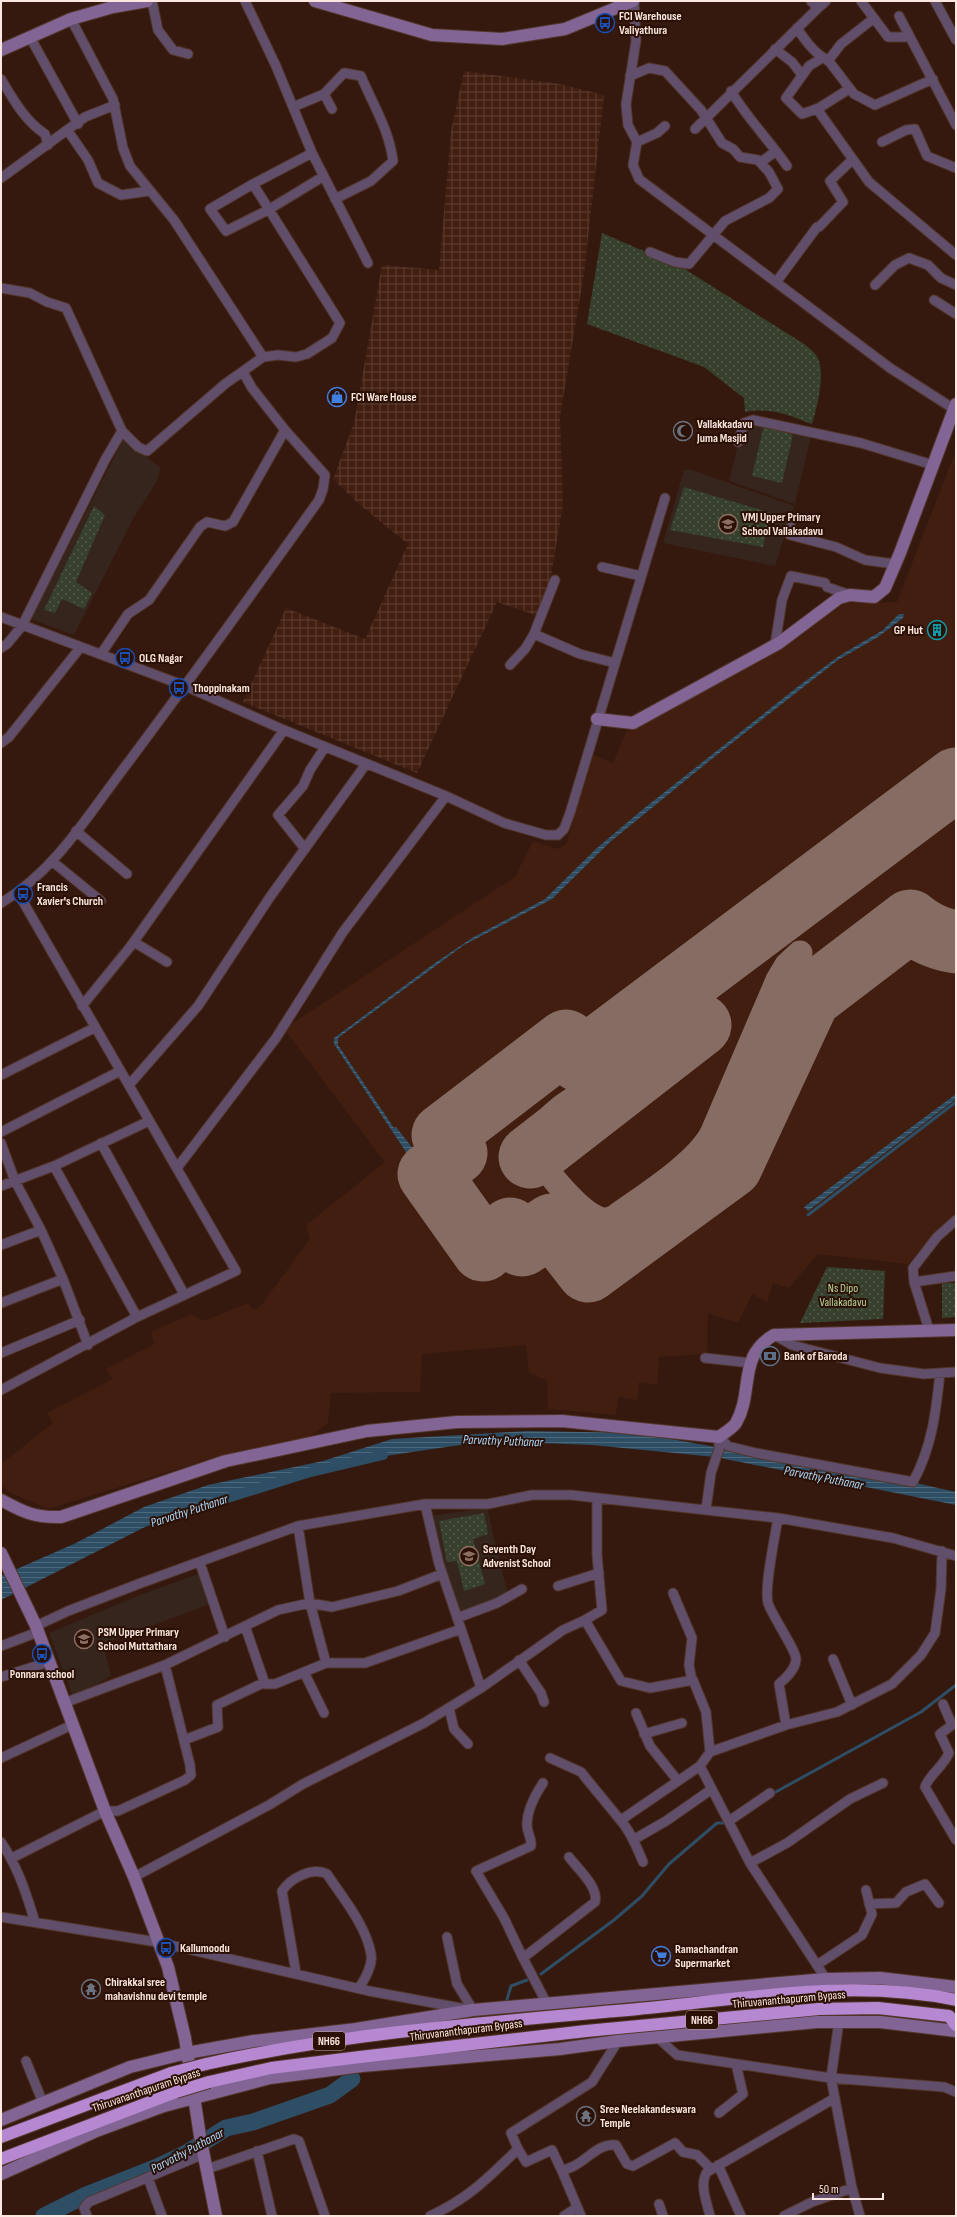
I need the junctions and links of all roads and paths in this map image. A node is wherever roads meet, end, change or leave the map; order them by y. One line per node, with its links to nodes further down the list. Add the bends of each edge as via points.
1 (147, 1): 12 (street)
2 (152, 1): 20 (street, via 158,30 173,50)
3 (245, 1): 30 (street)
4 (315, 1): 9 (street, via 432,35 502,39 565,29)
5 (811, 1): 10 (street)
6 (826, 1): 10 (street)
7 (861, 1): 13 (street)
8 (935, 1): 17 (street)
9 (627, 2): 23 (street, via 636,41)
10 (818, 8): 14 (street)
11 (899, 16): 15 (street)
12 (71, 19): 16 (street); 29 (street)
13 (873, 19): 15 (street, via 888,37); 21 (street)
14 (797, 28): 18 (street); 21 (street)
15 (910, 37): 25 (street)
16 (30, 38): 19 (street); 34 (street)
17 (956, 40)
18 (775, 49): 22 (street, via 792,62); 27 (street)
19 (1, 50)
20 (188, 54)
21 (825, 60): 22 (street, via 809,66); 26 (street)
22 (802, 75): 31 (street, via 786,98 802,114)
23 (630, 76): 33 (street, via 649,68 665,72 677,82); 39 (street, via 626,104 628,125)
24 (1, 78): 41 (street, via 27,118 35,128 45,134)
25 (933, 79): 26 (street, via 875,105 854,94); 35 (street)
26 (850, 89): 31 (street)
27 (731, 91): 33 (street); 42 (street)
28 (324, 94): 30 (street); 32 (street); 52 (street, via 344,73 360,76 381,115 391,143 394,161 371,181)
29 (115, 105): 34 (street, via 94,112); 51 (street, via 123,148 130,166)
30 (293, 107): 43 (street)
31 (817, 108): 44 (street)
32 (332, 109)
33 (706, 117): 37 (street); 45 (street, via 722,143 740,157)
34 (78, 124): 38 (street)
35 (956, 125)
36 (665, 126): 39 (street, via 657,133)
37 (695, 129)
38 (68, 131): 41 (street); 51 (street, via 88,160 98,183 121,195)
39 (637, 142): 54 (street, via 633,165 639,179)
40 (882, 142): 47 (street, via 906,130 915,129 927,156)
41 (48, 145): 49 (street)
42 (776, 151): 45 (street); 46 (street)
43 (312, 153): 48 (street); 50 (street)
44 (852, 160): 56 (street, via 868,182); 58 (street, via 830,181 843,202 820,227 817,227)
45 (761, 162): 54 (street, via 778,188 769,198 726,221)
46 (787, 166)
47 (956, 168)
48 (324, 176): 52 (street); 53 (street)
49 (1, 178)
50 (253, 184): 53 (street); 53 (street, via 210,209 226,231)
51 (149, 191): 64 (street, via 174,220)
52 (335, 199): 57 (street)
53 (268, 210): 64 (street, via 340,323 332,338 307,354 296,357)
54 (714, 235): 55 (street, via 690,264 674,262); 58 (street)
55 (650, 252)
56 (956, 254)
57 (368, 263)
58 (777, 281): 66 (street, via 890,368)
59 (875, 285): 60 (street, via 895,266 909,258 928,265 941,278)
60 (956, 285)
61 (1, 288): 68 (street, via 30,293 66,308)
62 (934, 300): 63 (street)
63 (956, 314)
64 (263, 357): 65 (street)
65 (243, 372): 67 (street); 68 (street, via 225,384 148,451 138,447)
66 (955, 406): 70 (street)
67 (285, 430): 84 (street, via 233,522 225,526 207,522 200,527 149,600 128,614); 87 (street, via 325,474 319,500)
68 (122, 431): 79 (street)
69 (738, 442): 70 (street, via 744,423 752,420 861,443)
70 (933, 465): 73 (street)
71 (665, 498): 75 (street)
72 (791, 527): 73 (street, via 790,535 836,546 865,560)
73 (895, 564): 77 (street, via 880,594 874,597)
74 (602, 566): 75 (street)
75 (641, 576): 85 (street)
76 (556, 580): 80 (street)
77 (850, 595): 81 (street, via 839,598); 81 (street, via 827,587 826,584 791,576 782,600)
78 (1, 616): 79 (street)
79 (22, 626): 82 (street); 83 (street)
80 (534, 634): 85 (street, via 580,654); 86 (street, via 525,649)
81 (775, 645): 88 (street, via 633,724)
82 (1, 648)
83 (80, 648): 84 (street); 90 (street, via 9,737)
84 (101, 654): 87 (street)
85 (614, 663): 88 (street)
86 (510, 665)
87 (184, 686): 89 (street); 94 (street)
88 (597, 719): 93 (street, via 570,813 564,829 558,835 546,835 504,823)
89 (284, 730): 91 (street); 101 (street)
90 (1, 743)
91 (325, 747): 92 (street); 95 (street, via 303,786 278,815)
92 (366, 764): 93 (street); 95 (street)
93 (446, 796): 113 (street, via 343,932 276,1038)
94 (76, 831): 96 (street); 97 (street)
95 (305, 849): 107 (street, via 198,1006)
96 (53, 862): 98 (street); 99 (street)
97 (127, 874)
98 (18, 893): 100 (street); 103 (street)
99 (101, 901)
100 (1, 903)
101 (134, 942): 102 (street); 103 (street)
102 (167, 962)
103 (82, 1006): 104 (street)
104 (94, 1028): 105 (street); 106 (street)
105 (120, 1071): 107 (street); 109 (street)
106 (1, 1075)
107 (129, 1085): 108 (street)
108 (149, 1121): 111 (street); 113 (street)
109 (1, 1132)
110 (1, 1143): 114 (street)
111 (101, 1144): 112 (street); 122 (street)
112 (54, 1166): 114 (street); 124 (street)
113 (178, 1168): 122 (street, via 236,1270)
114 (15, 1181): 115 (street); 117 (street)
115 (1, 1186)
116 (956, 1220): 121 (street, via 937,1237 913,1268)
117 (41, 1230): 118 (street); 120 (street)
118 (1, 1245)
119 (956, 1276): 121 (street)
120 (63, 1279): 123 (street); 125 (street)
121 (914, 1282): 126 (street)
122 (184, 1294): 124 (street)
123 (1, 1303)
124 (138, 1317): 129 (street)
125 (80, 1320): 129 (street); 130 (street)
126 (929, 1330): 127 (street); 128 (street)
127 (956, 1330)
128 (774, 1335): 132 (street, via 763,1341 752,1356); 134 (street, via 792,1345 811,1351 841,1356 880,1368 924,1374)
129 (88, 1344): 135 (street)
130 (1, 1353)
131 (705, 1358): 132 (street)
132 (751, 1362): 136 (street, via 743,1404 735,1424)
133 (956, 1372): 134 (street)
134 (940, 1373): 136 (street, via 934,1424 924,1462 913,1482 756,1453 728,1446)
135 (1, 1390)
136 (719, 1437): 138 (street, via 562,1421 457,1422 367,1431 226,1461 61,1517 27,1514); 140 (street, via 719,1449 712,1468)
137 (597, 1499): 139 (street, via 571,1495 532,1495 488,1504); 140 (street); 147 (street)
138 (1, 1500)
139 (425, 1504): 142 (street); 148 (street)
140 (706, 1510): 141 (street)
141 (778, 1518): 143 (street, via 893,1538); 179 (street, via 767,1598 796,1656 796,1662 789,1675 778,1684)
142 (298, 1526): 146 (street); 152 (street)
143 (942, 1551): 144 (street); 173 (street, via 941,1589 935,1633 921,1655 892,1684)
144 (956, 1556)
145 (3, 1558): 156 (street)
146 (200, 1563): 156 (street, via 68,1611); 158 (street)
147 (599, 1573): 149 (street); 154 (street, via 602,1610)
148 (442, 1574): 152 (street, via 398,1591 332,1607); 153 (street)
149 (558, 1586)
150 (522, 1589): 153 (street, via 497,1603)
151 (673, 1592): 167 (street, via 692,1638 689,1665)
152 (310, 1603): 155 (street, via 278,1610); 163 (street)
153 (457, 1618): 157 (street)
154 (585, 1620): 161 (street, via 563,1630); 167 (street, via 621,1681 650,1688)
155 (245, 1626): 158 (street); 168 (street)
156 (37, 1629): 159 (street); 162 (street)
157 (461, 1629): 163 (street, via 365,1663); 169 (street)
158 (225, 1637): 164 (street)
159 (1, 1646)
160 (833, 1659): 173 (street)
161 (519, 1660): 169 (street); 170 (street, via 541,1693)
162 (49, 1662): 166 (street); 171 (street)
163 (326, 1663): 165 (street)
164 (165, 1665): 171 (street); 182 (street)
165 (304, 1672): 168 (street, via 275,1684); 175 (street)
166 (1, 1677)
167 (692, 1681): 184 (street, via 706,1712)
168 (263, 1683): 182 (street, via 217,1705 218,1727)
169 (481, 1688): 174 (street)
170 (544, 1702)
171 (64, 1703): 178 (street)
172 (943, 1704): 180 (street)
173 (852, 1705): 179 (street, via 837,1712)
174 (449, 1708): 183 (street, via 454,1729); 203 (street, via 385,1744 303,1784 249,1816)
175 (324, 1713)
176 (636, 1713): 181 (street)
177 (682, 1723): 181 (street)
178 (74, 1724): 185 (street); 193 (street)
179 (786, 1724): 184 (street)
180 (954, 1724): 197 (street, via 940,1734 949,1753 925,1787)
181 (644, 1734): 188 (street, via 650,1746)
182 (184, 1740): 193 (street, via 191,1775 118,1811)
183 (468, 1744)
184 (710, 1752): 187 (street)
185 (1, 1758)
186 (550, 1758): 194 (street, via 580,1772 613,1814)
187 (700, 1766): 188 (street); 191 (street)
188 (678, 1781): 194 (street)
189 (883, 1782): 202 (street, via 850,1799 787,1843)
190 (543, 1783): 211 (street, via 535,1794 528,1819 531,1846 476,1871 504,1918)
191 (712, 1789): 195 (street); 196 (street)
192 (770, 1793): 195 (street)
193 (105, 1811): 200 (street); 203 (street)
194 (621, 1820): 196 (street)
195 (729, 1821): 202 (street)
196 (633, 1840): 201 (street)
197 (956, 1840)
198 (1, 1842): 200 (street)
199 (568, 1857): 211 (street, via 596,1893 595,1902)
200 (12, 1858): 208 (street)
201 (643, 1862)
202 (750, 1863): 212 (street)
203 (134, 1877): 210 (street)
204 (866, 1890): 206 (street)
205 (939, 1903): 206 (street, via 925,1884 906,1892 896,1903)
206 (869, 1904): 212 (street, via 872,1914 862,1935)
207 (1, 1916): 208 (street)
208 (36, 1922): 210 (street)
209 (447, 1936): 219 (street, via 456,1984)
210 (157, 1942): 213 (street); 225 (street, via 168,1967)
211 (523, 1958): 218 (street)
212 (817, 1965): 214 (street)
213 (296, 1973): 216 (street); 216 (street, via 282,1891 288,1882 297,1876 322,1871 327,1874 362,1929 371,1955 367,1975)
214 (826, 1979): 215 (street, Thiruvananthapuram Bypass, via 880,1978); 218 (street, Thiruvananthapuram Bypass)
215 (956, 1987)
216 (359, 1988): 219 (street)
217 (956, 2000): 235 (highway, Thiruvananthapuram Bypass / NH66, bridge, via 861,1990 765,1996 356,2037 267,2050 171,2073)
218 (546, 2002): 219 (street, Thiruvananthapuram Bypass)
219 (473, 2010): 225 (street, Thiruvananthapuram Bypass)
220 (839, 2021): 222 (street, via 880,2022); 223 (street); 228 (street)
221 (952, 2021): 239 (highway, Thiruvananthapuram Bypass / NH66, bridge, via 878,2008 819,2009 586,2031 271,2068 176,2092)
222 (956, 2031)
223 (658, 2038): 224 (street); 227 (street, via 677,2055)
224 (618, 2041): 230 (street, via 270,2078); 237 (street, via 592,2082 512,2133)
225 (187, 2053): 230 (street); 232 (street, Thiruvananthapuram Bypass, via 130,2067)
226 (26, 2062): 232 (street)
227 (736, 2064): 228 (street); 233 (street, via 743,2094)
228 (832, 2078): 229 (street, via 944,2087); 231 (street)
229 (956, 2092)
230 (194, 2097): 236 (street); 243 (street, via 94,2132)
231 (835, 2098): 240 (street); 245 (street)
232 (43, 2104): 234 (street, Thiruvananthapuram Bypass)
233 (719, 2113)
234 (1, 2120)
235 (1, 2137)
236 (202, 2146): 241 (street); 244 (street)
237 (518, 2149): 242 (street, via 526,2162 552,2150); 253 (street, via 476,2190 451,2207)
238 (257, 2151): 241 (street); 251 (street); 252 (street, via 294,2139 299,2141)
239 (1, 2158)
240 (714, 2167): 242 (street, via 697,2155 683,2152 675,2143 633,2166 627,2164 616,2145 611,2145 599,2148 574,2166); 256 (street, via 703,2177); 257 (street)
241 (207, 2169): 250 (street)
242 (562, 2171): 247 (street)
243 (1, 2174)
244 (148, 2178): 248 (street, via 89,2202 84,2208); 249 (street)
245 (852, 2188): 258 (street, via 812,2202); 259 (street)
246 (659, 2204): 255 (street)
247 (578, 2212): 254 (street)
248 (87, 2216)
249 (162, 2216)
250 (216, 2216)
251 (272, 2216)
252 (325, 2216)
253 (430, 2216)
254 (564, 2216)
255 (663, 2216)
256 (710, 2216)
257 (741, 2216)
258 (784, 2216)
259 (860, 2216)

